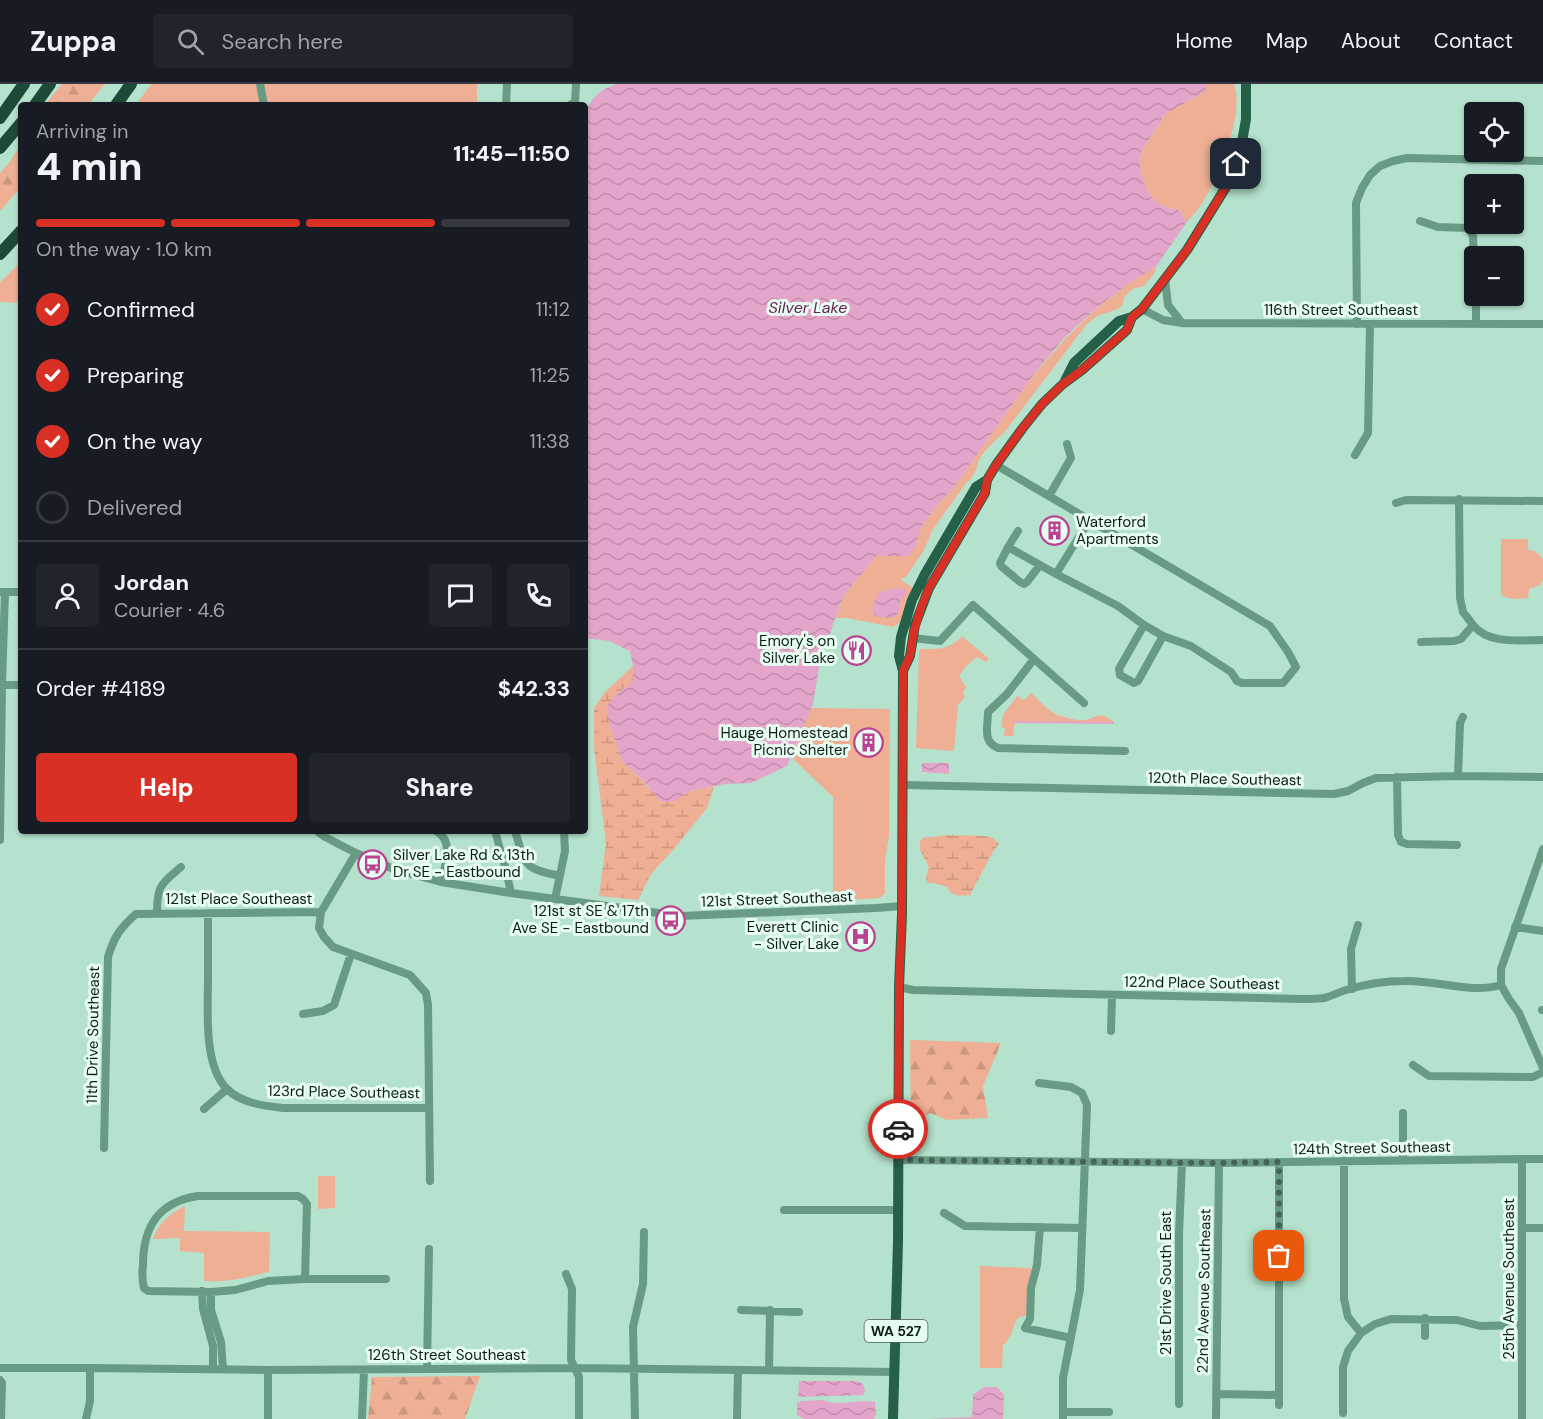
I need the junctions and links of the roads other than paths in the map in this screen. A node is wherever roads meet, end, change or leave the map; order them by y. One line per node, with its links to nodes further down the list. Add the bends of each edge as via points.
1 (24, 84): 15 (highway)
2 (50, 84): 9 (highway)
3 (122, 84): 10 (highway)
4 (130, 84): 11 (highway)
5 (260, 84): 12 (street)
6 (507, 84): 13 (street)
7 (576, 84): 14 (street)
8 (1245, 84): 24 (main road, WA 527, via 1246,119 1236,164 1226,187)
9 (37, 102)
10 (111, 102)
11 (118, 102)
12 (263, 102)
13 (506, 102)
14 (573, 102)
15 (0, 118)
16 (18, 127): 17 (highway)
17 (0, 148)
18 (1543, 162): 28 (street, via 1407,158 1380,166 1370,175 1356,203)
19 (1420, 220): 21 (street, via 1438,227 1468,228)
20 (18, 234): 23 (highway)
21 (1473, 236): 22 (street)
22 (1473, 246)
23 (0, 254)
24 (1165, 279): 26 (main road, WA 527); 27 (street, via 1168,305)
25 (1476, 306): 30 (street)
26 (1142, 309): 27 (street, 116th Street Southeast, via 1163,320); 34 (main road, WA 527, via 1132,317 1127,330 1042,404)
27 (1182, 323): 28 (street, 116th Street Southeast)
28 (1357, 324): 29 (street, 116th Street Southeast)
29 (1370, 324): 30 (street, 116th Street Southeast); 33 (street, via 1368,433)
30 (1476, 324): 31 (street, 116th Street Southeast)
31 (1543, 324)
32 (1067, 444): 36 (street, via 1071,458)
33 (1355, 455)
34 (996, 465): 35 (main road, WA 527); 36 (street)
35 (987, 480): 49 (main road, WA 527, via 985,493 929,588); 53 (main road, WA 527, via 976,487 912,600 901,637 899,656)
36 (1049, 496): 40 (street)
37 (1459, 499): 38 (street); 39 (street); 46 (street, via 1460,598 1463,612)
38 (1543, 501)
39 (1396, 503)
40 (1090, 519): 44 (street); 48 (street, via 1270,627 1296,667 1283,683 1242,683 1191,646)
41 (1018, 531): 42 (street)
42 (1008, 547): 43 (street); 43 (street, via 1001,566 1020,582 1027,582)
43 (1040, 565): 44 (street)
44 (1056, 574): 47 (street, via 1118,606)
45 (3, 592): 54 (street)
46 (1473, 625): 50 (street, via 1501,640); 51 (street, via 1461,639)
47 (1144, 626): 48 (street); 48 (street, via 1119,669 1120,675 1131,682 1138,681)
48 (1163, 636)
49 (912, 638): 52 (street, via 940,641 974,605); 53 (main road, WA 527)
50 (1543, 640)
51 (1421, 642)
52 (1034, 658): 56 (street); 58 (street, via 988,711 987,740 991,746)
53 (903, 671): 62 (main road, WA 527)
54 (1, 685): 55 (street); 68 (street)
55 (18, 685)
56 (1084, 703)
57 (1463, 717): 59 (street)
58 (1125, 751)
59 (1458, 776): 60 (street, 120th Place Southeast); 61 (street, 120th Place Southeast)
60 (1397, 777): 62 (street, 120th Place Southeast, via 1376,778 1334,794); 69 (street, via 1401,842)
61 (1543, 777)
62 (904, 786): 78 (main road, WA 527)
63 (321, 834): 71 (street, 121st Street Southeast)
64 (441, 834): 75 (street, via 448,852)
65 (496, 834): 76 (street)
66 (516, 834): 74 (street, via 530,867)
67 (564, 834): 74 (street)
68 (0, 840)
69 (1457, 845)
70 (1543, 849): 73 (street)
71 (356, 853): 75 (street, 121st Street Southeast, via 396,870); 79 (street)
72 (181, 867): 80 (street, 121st Place Southeast, via 161,884)
73 (1539, 871): 84 (street)
74 (560, 876): 77 (street)
75 (441, 882): 76 (street, 121st Street Southeast)
76 (511, 893): 77 (street, 121st Street Southeast)
77 (555, 899): 78 (street, 121st Street Southeast, via 681,916)
78 (902, 906): 88 (main road, WA 527)
79 (321, 912): 81 (street, 121st Place Southeast); 86 (street, via 319,928 324,937)
80 (157, 913): 81 (street, 121st Place Southeast); 82 (street, 121st Place Southeast, via 136,914)
81 (208, 913): 96 (street, via 208,1040 218,1076)
82 (123, 925): 100 (street, 11th Drive Southeast, via 108,957)
83 (1358, 925): 89 (street, via 1351,949)
84 (1515, 927): 85 (street); 87 (street, via 1501,969)
85 (1543, 931)
86 (351, 954): 91 (street, via 334,1005); 97 (street, via 410,975 426,993)
87 (1501, 985): 89 (street, 122nd Place Southeast, via 1468,989 1406,981); 94 (street, via 1519,1013)
88 (899, 987): 90 (street, 122nd Place Southeast); 103 (main road, WA 527)
89 (1352, 989): 90 (street, 122nd Place Southeast, via 1323,998 1301,999)
90 (1112, 995): 92 (street)
91 (303, 1014)
92 (1111, 1030)
93 (1413, 1065): 94 (street, via 1429,1076 1533,1077)
94 (1543, 1070)
95 (1039, 1083): 105 (street, via 1071,1087 1082,1093 1087,1105)
96 (227, 1089): 97 (street, 123rd Place Southeast, via 247,1101 283,1108); 98 (street)
97 (429, 1108): 110 (street)
98 (204, 1109)
99 (1403, 1113): 104 (street)
100 (104, 1148)
101 (1522, 1159): 102 (street); 104 (street, 124th Street Southeast); 116 (street, 25th Avenue Southeast)
102 (1543, 1159)
103 (898, 1160): 105 (street, 124th Street Southeast); 112 (main road, WA 527)
104 (1403, 1160): 106 (street, 124th Street Southeast)
105 (1085, 1161): 108 (street, 124th Street Southeast); 115 (street)
106 (1344, 1161): 107 (street, 124th Street Southeast); 129 (street, via 1344,1299 1348,1317)
107 (1279, 1162): 109 (street, 124th Street Southeast); 145 (street, via 1279,1400)
108 (1182, 1163): 109 (street, 124th Street Southeast); 146 (street, 21st Drive South East)
109 (1219, 1163): 145 (street, 22nd Avenue Southeast)
110 (430, 1181)
111 (784, 1210): 112 (street)
112 (898, 1210): 143 (main road, WA 527)
113 (944, 1213): 114 (street, via 965,1226)
114 (1040, 1227): 115 (street); 131 (street, via 1030,1319 1025,1328)
115 (1082, 1228): 131 (street, via 1080,1290)
116 (1522, 1228): 117 (street); 128 (street, 25th Avenue Southeast)
117 (1543, 1228)
118 (644, 1232): 138 (street, via 643,1284 633,1327)
119 (429, 1249): 137 (street)
120 (566, 1274): 134 (street, via 572,1289 571,1360)
121 (305, 1279): 122 (street); 123 (street); 123 (street, via 307,1204 303,1199 198,1196 177,1202 154,1221 143,1248 142,1281 148,1291)
122 (386, 1279)
123 (207, 1292): 135 (street, via 203,1309 213,1346); 136 (street, via 221,1342)
124 (741, 1310): 125 (street)
125 (770, 1310): 126 (street); 142 (street)
126 (799, 1312)
127 (1425, 1318): 128 (street, via 1480,1326); 129 (street, via 1391,1319); 130 (street)
128 (1522, 1325): 159 (street, 25th Avenue Southeast)
129 (1361, 1333): 148 (street, via 1348,1351 1343,1367)
130 (1425, 1336)
131 (1071, 1338): 149 (street, via 1063,1378)
132 (0, 1368): 133 (street, 126th Street Southeast)
133 (90, 1368): 135 (street, 126th Street Southeast); 151 (street)
134 (575, 1368): 137 (street, 126th Street Southeast); 138 (street, 126th Street Southeast); 154 (street, via 579,1377)
135 (213, 1369): 136 (street, 126th Street Southeast)
136 (223, 1369): 139 (street, 126th Street Southeast)
137 (427, 1369): 140 (street, 126th Street Southeast)
138 (634, 1369): 141 (street, 126th Street Southeast); 155 (street)
139 (268, 1370): 140 (street, 126th Street Southeast); 152 (street)
140 (364, 1370): 153 (street)
141 (738, 1370): 142 (street, 126th Street Southeast); 156 (street)
142 (769, 1370): 143 (street, 126th Street Southeast)
143 (895, 1372): 157 (main road, WA 527)
144 (0, 1380): 150 (street)
145 (1217, 1394): 158 (street, 22nd Avenue Southeast)
146 (1179, 1404)
147 (1109, 1412): 149 (street)
148 (1343, 1413)
149 (1063, 1416)
150 (1, 1419)
151 (86, 1419)
152 (268, 1419)
153 (362, 1419)
154 (579, 1419)
155 (635, 1419)
156 (737, 1419)
157 (893, 1419)
158 (1216, 1419)
159 (1522, 1419)

